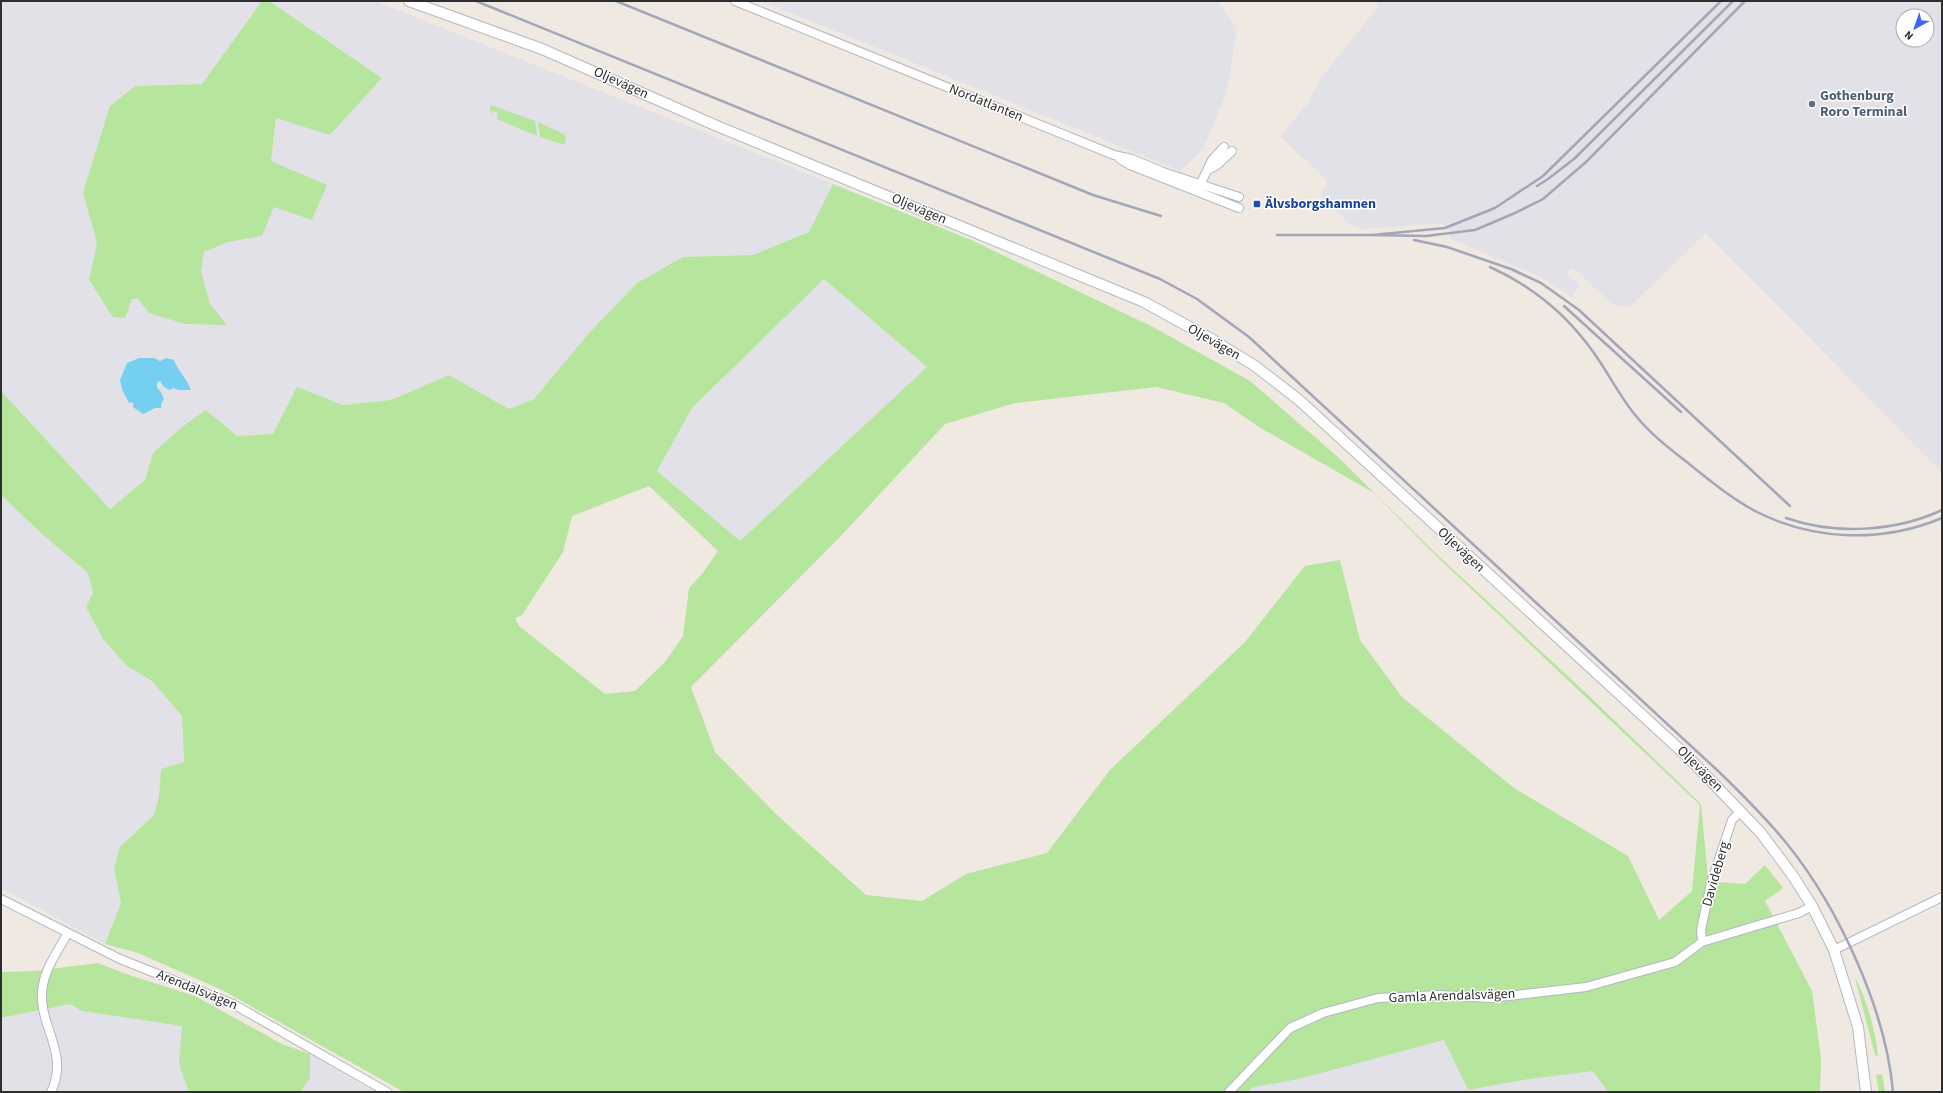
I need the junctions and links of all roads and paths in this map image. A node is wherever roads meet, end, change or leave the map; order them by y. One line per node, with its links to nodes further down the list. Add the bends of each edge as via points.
1 (409, 1): 9 (street, Oljevägen, via 542,49 717,126 1144,302 1219,343 1255,366 1299,400 1690,758)
2 (735, 1): 4 (street, Nordatlanten)
3 (1228, 149): 5 (street, via 1212,160)
4 (1114, 155): 5 (street, Nordatlanten); 6 (street, via 1130,165)
5 (1200, 183): 6 (street); 7 (street, Nordatlanten)
6 (1197, 192): 8 (street)
7 (1239, 197)
8 (1239, 208)
9 (1741, 811): 12 (street, Oljevägen, via 1761,833); 14 (street, Davideberg, via 1732,820 1711,883 1701,930)
10 (1942, 897): 15 (street)
11 (1, 899): 13 (street, Arendalsvägen)
12 (1812, 906): 14 (street, Gamla Arendalsvägen, via 1799,913); 15 (street, Oljevägen)
13 (68, 933): 16 (street, via 43,984 43,1006 58,1068); 17 (street, Arendalsvägen, via 120,959 233,1004)
14 (1702, 942): 18 (street, Gamla Arendalsvägen, via 1675,962 1586,987 1490,998 1440,995 1378,998 1323,1013 1290,1028)
15 (1834, 950): 19 (street, Oljevägen, via 1858,1027)
16 (51, 1092)
17 (388, 1092)
18 (1229, 1092)
19 (1866, 1092)

